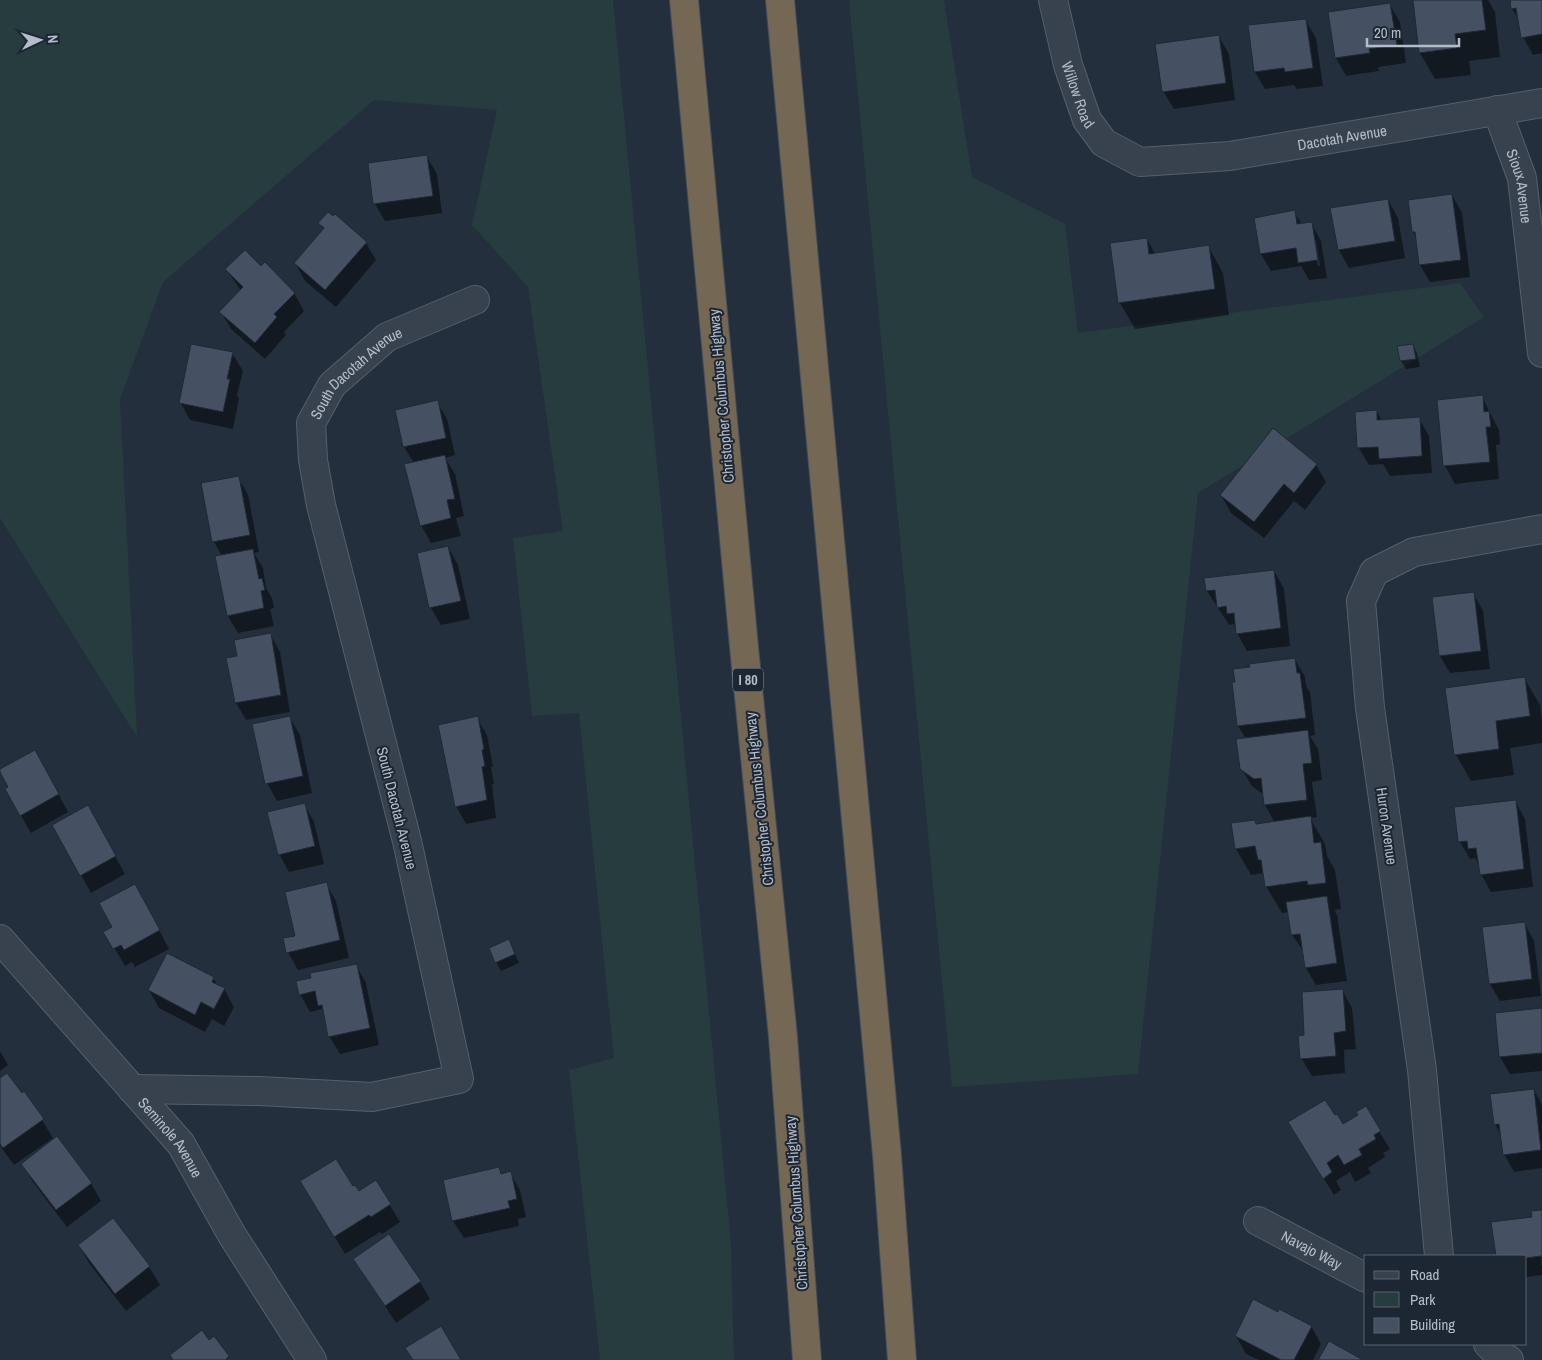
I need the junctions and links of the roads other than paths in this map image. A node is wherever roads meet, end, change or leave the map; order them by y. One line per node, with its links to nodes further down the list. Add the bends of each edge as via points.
1 (684, 0): 17 (highway, Christopher Columbus Highway / I 80, via 783,1037)
2 (780, 0): 18 (highway, via 886,1146)
3 (1053, 0): 6 (street, Willow Road, via 1068,65 1087,120 1104,143)
4 (1542, 104): 5 (street, Dacotah Avenue)
5 (1497, 110): 6 (street, Dacotah Avenue, via 1230,156); 8 (street, Sioux Avenue, via 1522,178)
6 (1140, 162)
7 (475, 300): 11 (street, South Dacotah Avenue, via 387,337 332,385 311,423 313,460 322,504 407,841 459,1079 372,1097)
8 (1542, 353)
9 (1542, 528): 13 (street, Huron Avenue, via 1414,552 1374,572 1361,601 1370,708 1422,1070)
10 (0, 939): 11 (street, Seminole Avenue)
11 (132, 1089): 16 (street, Seminole Avenue, via 180,1144 232,1234)
12 (1258, 1221): 14 (street, Navajo Way)
13 (1439, 1255)
14 (1364, 1277)
15 (1489, 1345): 19 (street)
16 (312, 1360)
17 (807, 1360)
18 (902, 1360)
19 (1509, 1360)

